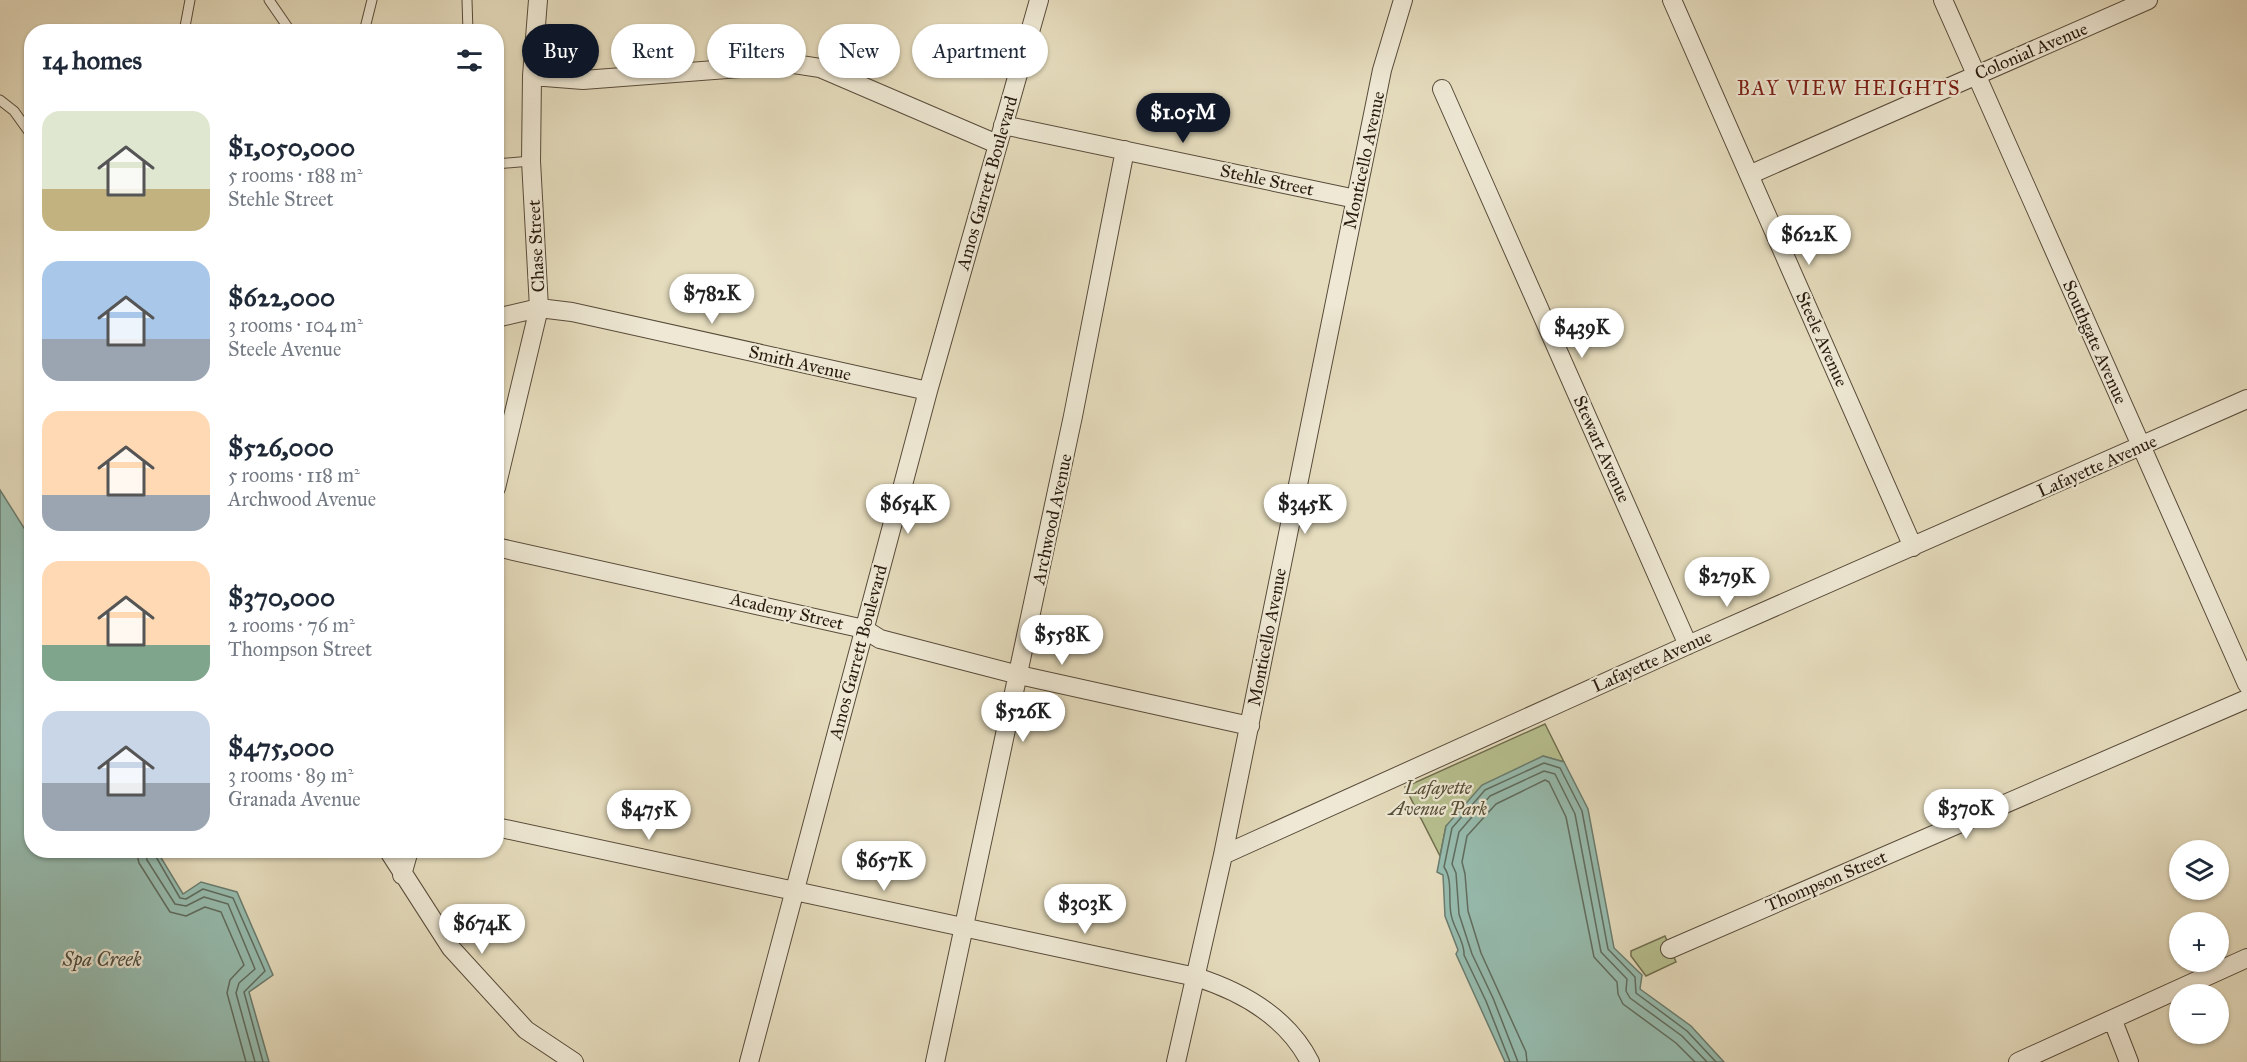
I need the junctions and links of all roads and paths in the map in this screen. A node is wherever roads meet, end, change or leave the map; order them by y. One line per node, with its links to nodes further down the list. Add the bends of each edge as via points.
1 (190, 0): 11 (lane)
2 (269, 0): 12 (lane)
3 (372, 0): 13 (lane)
4 (467, 0): 14 (lane)
5 (538, 0): 15 (street, Chase Street)
6 (1039, 0): 22 (street, Amos Garrett Boulevard)
7 (1403, 0): 28 (street, Monticello Avenue, via 1382,70)
8 (1672, 0): 27 (street, Steele Avenue)
9 (1943, 0): 16 (street, Southgate Avenue)
10 (2148, 0): 16 (street, Colonial Avenue)
11 (186, 24)
12 (286, 24)
13 (366, 24)
14 (468, 24)
15 (536, 24)
16 (1976, 74): 27 (street, Colonial Avenue); 34 (street, Southgate Avenue)
17 (532, 78): 25 (street, Chase Street)
18 (558, 78): 23 (street, via 584,80 794,64 820,68)
19 (1442, 89): 38 (street, Stewart Avenue)
20 (0, 100): 21 (lane)
21 (24, 125)
22 (1003, 125): 23 (street, Amos Garrett Boulevard); 24 (street, Stehle Street)
23 (997, 144): 31 (street, Amos Garrett Boulevard)
24 (1125, 150): 28 (street, Stehle Street); 39 (street, Archwood Avenue)
25 (531, 161): 26 (lane); 29 (street, Chase Street)
26 (504, 163)
27 (1749, 174): 35 (street, Steele Avenue)
28 (1356, 199): 42 (street, Monticello Avenue)
29 (539, 308): 30 (street, Smith Avenue); 31 (street, Smith Avenue); 33 (street, Chase Street)
30 (504, 316)
31 (928, 391): 37 (street, Amos Garrett Boulevard)
32 (2247, 399): 34 (street, Lafayette Avenue)
33 (504, 442)
34 (2142, 446): 35 (street, Lafayette Avenue); 40 (street, Southgate Avenue)
35 (1913, 547): 38 (street, Lafayette Avenue)
36 (504, 548): 37 (street, Academy Street)
37 (864, 629): 39 (street, Academy Street, via 880,639); 48 (street, Amos Garrett Boulevard)
38 (1688, 645): 44 (street, Lafayette Avenue)
39 (1019, 675): 42 (street, Academy Street); 49 (street, Archwood Avenue)
40 (2247, 684)
41 (2247, 699): 50 (street, Thompson Street)
42 (1250, 726): 44 (street, Monticello Avenue)
43 (504, 829): 48 (street)
44 (1223, 855): 52 (street, Monticello Avenue)
45 (392, 858): 47 (street)
46 (407, 858): 47 (street)
47 (402, 875): 54 (street, via 459,957 526,1030)
48 (794, 891): 49 (street); 55 (street, Amos Garrett Boulevard)
49 (966, 928): 52 (street); 56 (street, Archwood Avenue)
50 (1670, 949)
51 (2247, 958): 53 (street)
52 (1196, 977): 57 (street, Monticello Avenue); 58 (street, via 1246,997 1262,1008 1285,1026)
53 (2113, 1021): 59 (street); 60 (street)
54 (574, 1062)
55 (749, 1062)
56 (935, 1062)
57 (1176, 1062)
58 (1310, 1062)
59 (2018, 1062)
60 (2129, 1062)

